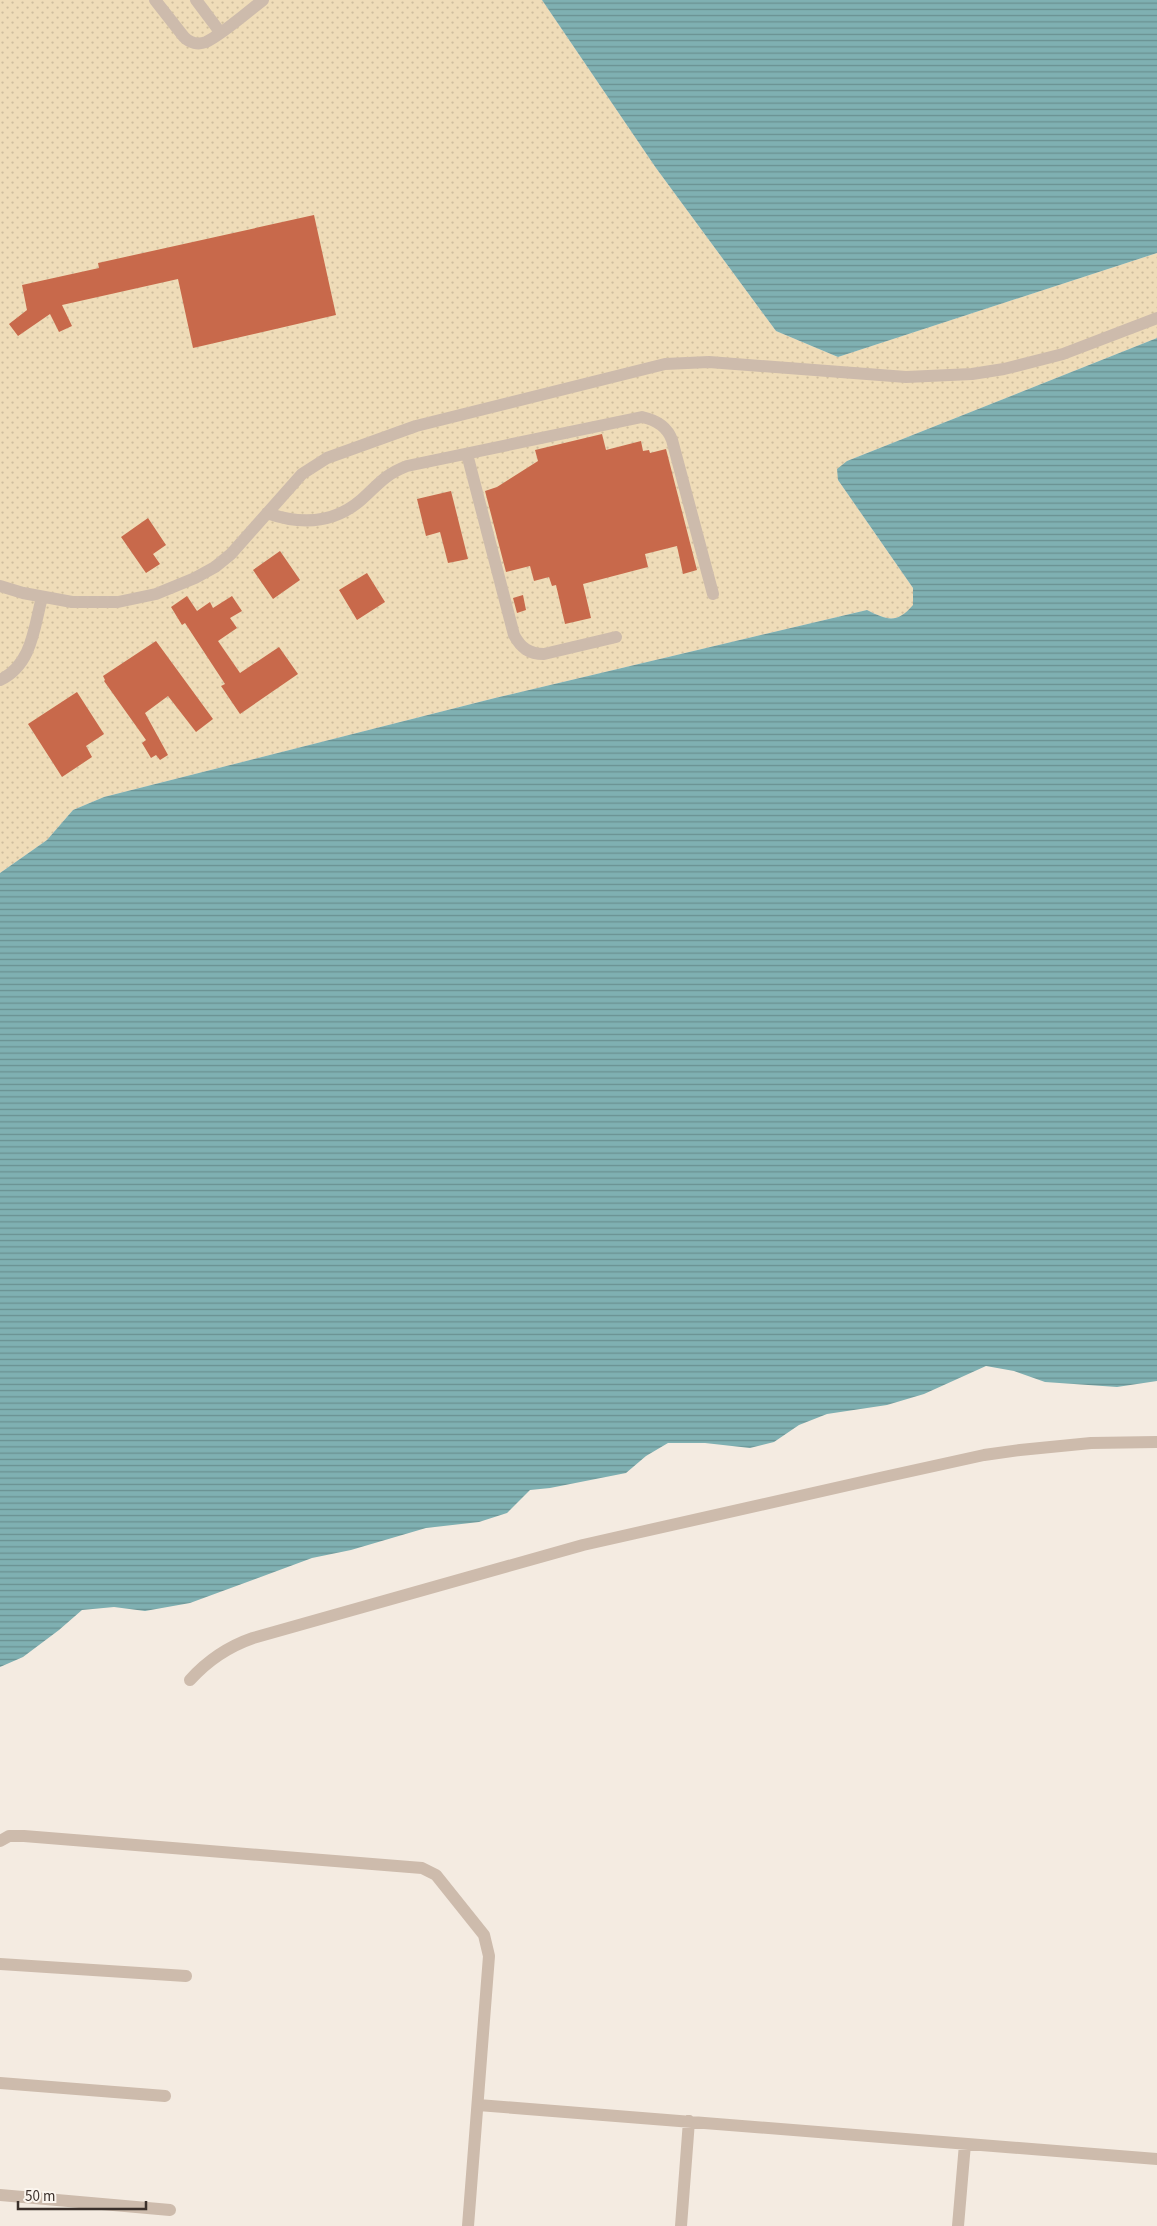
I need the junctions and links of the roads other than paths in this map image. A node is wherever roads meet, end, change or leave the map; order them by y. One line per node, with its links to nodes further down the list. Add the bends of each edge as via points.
1 (155, 0): 4 (lane, via 188,41 200,44)
2 (196, 0): 4 (lane)
3 (264, 0): 4 (lane)
4 (220, 32)
5 (1157, 318): 7 (lane, via 1063,354 972,374 906,377 709,362 665,364 416,426 341,452 302,474)
6 (467, 454): 7 (lane, via 407,466 394,472 344,513 330,518 298,521); 9 (lane, via 633,418 642,417 659,423 670,433); 11 (lane, via 514,635 519,643 534,654 544,654)
7 (267, 513): 10 (lane, via 231,554 215,567 175,588 118,602 72,602)
8 (0, 586): 10 (lane)
9 (713, 594)
10 (42, 597): 12 (lane, via 28,650 19,666)
11 (616, 637)
12 (0, 680)
13 (1157, 1442): 14 (lane, via 1056,1446 984,1455 646,1529 253,1638 222,1652)
14 (190, 1680)
15 (0, 1841): 20 (lane, via 9,1836 44,1837 422,1868 436,1875 484,1935 489,1956)
16 (0, 1964): 17 (lane)
17 (186, 1976)
18 (0, 2083): 19 (lane)
19 (165, 2096)
20 (478, 2105): 21 (lane); 26 (lane)
21 (689, 2121): 22 (lane); 27 (lane)
22 (964, 2144): 23 (lane); 28 (lane)
23 (1157, 2159)
24 (0, 2195): 25 (lane)
25 (170, 2210)
26 (468, 2226)
27 (681, 2226)
28 (958, 2226)

